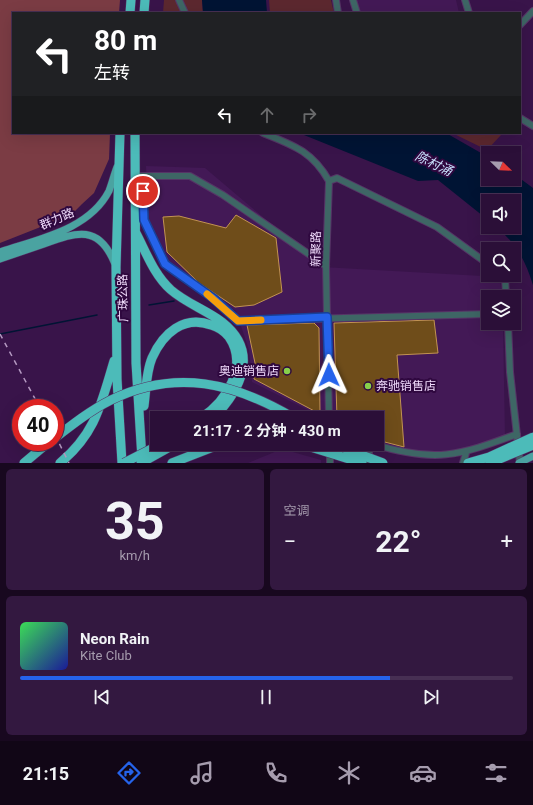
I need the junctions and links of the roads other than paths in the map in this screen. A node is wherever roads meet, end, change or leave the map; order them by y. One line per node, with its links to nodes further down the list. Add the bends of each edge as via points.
1 (131, 0): 8 (highway)
2 (145, 0): 9 (highway)
3 (179, 0): 10 (street)
4 (336, 0): 11 (street)
5 (353, 0): 12 (street)
6 (465, 0): 13 (street)
7 (533, 11): 14 (street)
8 (130, 12)
9 (144, 12)
10 (185, 12)
11 (338, 12)
12 (356, 12)
13 (469, 12)
14 (521, 24)
15 (521, 120): 16 (street)
16 (533, 126)
17 (120, 134): 20 (highway, 广珠公路)
18 (135, 134): 21 (highway, 广珠公路)
19 (265, 134): 22 (street, via 299,148 322,169)
20 (118, 165): 24 (main road, 群力路, via 109,191 90,215 76,225); 28 (highway, 广珠公路)
21 (139, 176): 23 (highway, 广珠公路); 27 (street, via 190,176 224,195); 30 (street, via 144,220 165,264 213,298 238,321)
22 (328, 181): 26 (street, via 337,178 436,227); 27 (street, 新聚路)
23 (135, 230): 34 (highway, via 152,265 170,290 221,321 234,333 242,351 243,370 238,386); 38 (highway, 广珠公路, via 136,363)
24 (0, 252)
25 (0, 259): 28 (main road, 群力路, via 73,233 85,234 106,245)
26 (481, 259)
27 (326, 266): 30 (street, 新聚路)
28 (116, 267): 32 (highway, 广珠公路)
29 (481, 314): 30 (street)
30 (326, 317): 36 (street); 37 (street)
31 (508, 330): 40 (street)
32 (118, 350): 56 (highway, via 93,423 84,440); 57 (highway, 广珠公路, via 117,379)
33 (209, 411): 38 (highway, via 222,399 232,383 236,369 235,352 229,337 218,327 202,322 188,322 172,329 160,342 151,359)
34 (220, 411)
35 (281, 411): 39 (highway, bridge, via 250,395 222,387 193,382 170,383 146,387 112,400 88,413)
36 (326, 411)
37 (329, 411)
38 (141, 423): 58 (highway, 广珠公路)
39 (64, 431)
40 (517, 434): 53 (street); 68 (street)
41 (533, 437): 66 (highway, bridge, via 489,457)
42 (533, 445): 67 (highway, bridge)
43 (384, 447): 53 (street, via 412,456 444,458)
44 (150, 450): 57 (highway, bridge)
45 (37, 451): 55 (highway)
46 (163, 451): 58 (highway, bridge)
47 (203, 451): 59 (highway)
48 (323, 451): 62 (highway, bridge)
49 (326, 451): 60 (street)
50 (330, 451): 61 (street)
51 (351, 451): 64 (highway, bridge)
52 (369, 451): 63 (street)
53 (466, 453): 65 (street)
54 (533, 456): 68 (main road, bridge)
55 (24, 463)
56 (60, 463)
57 (123, 463)
58 (142, 463)
59 (172, 463)
60 (326, 463)
61 (330, 463)
62 (362, 463)
63 (369, 463)
64 (383, 463)
65 (463, 463)
66 (468, 463)
67 (490, 463)
68 (519, 463)

